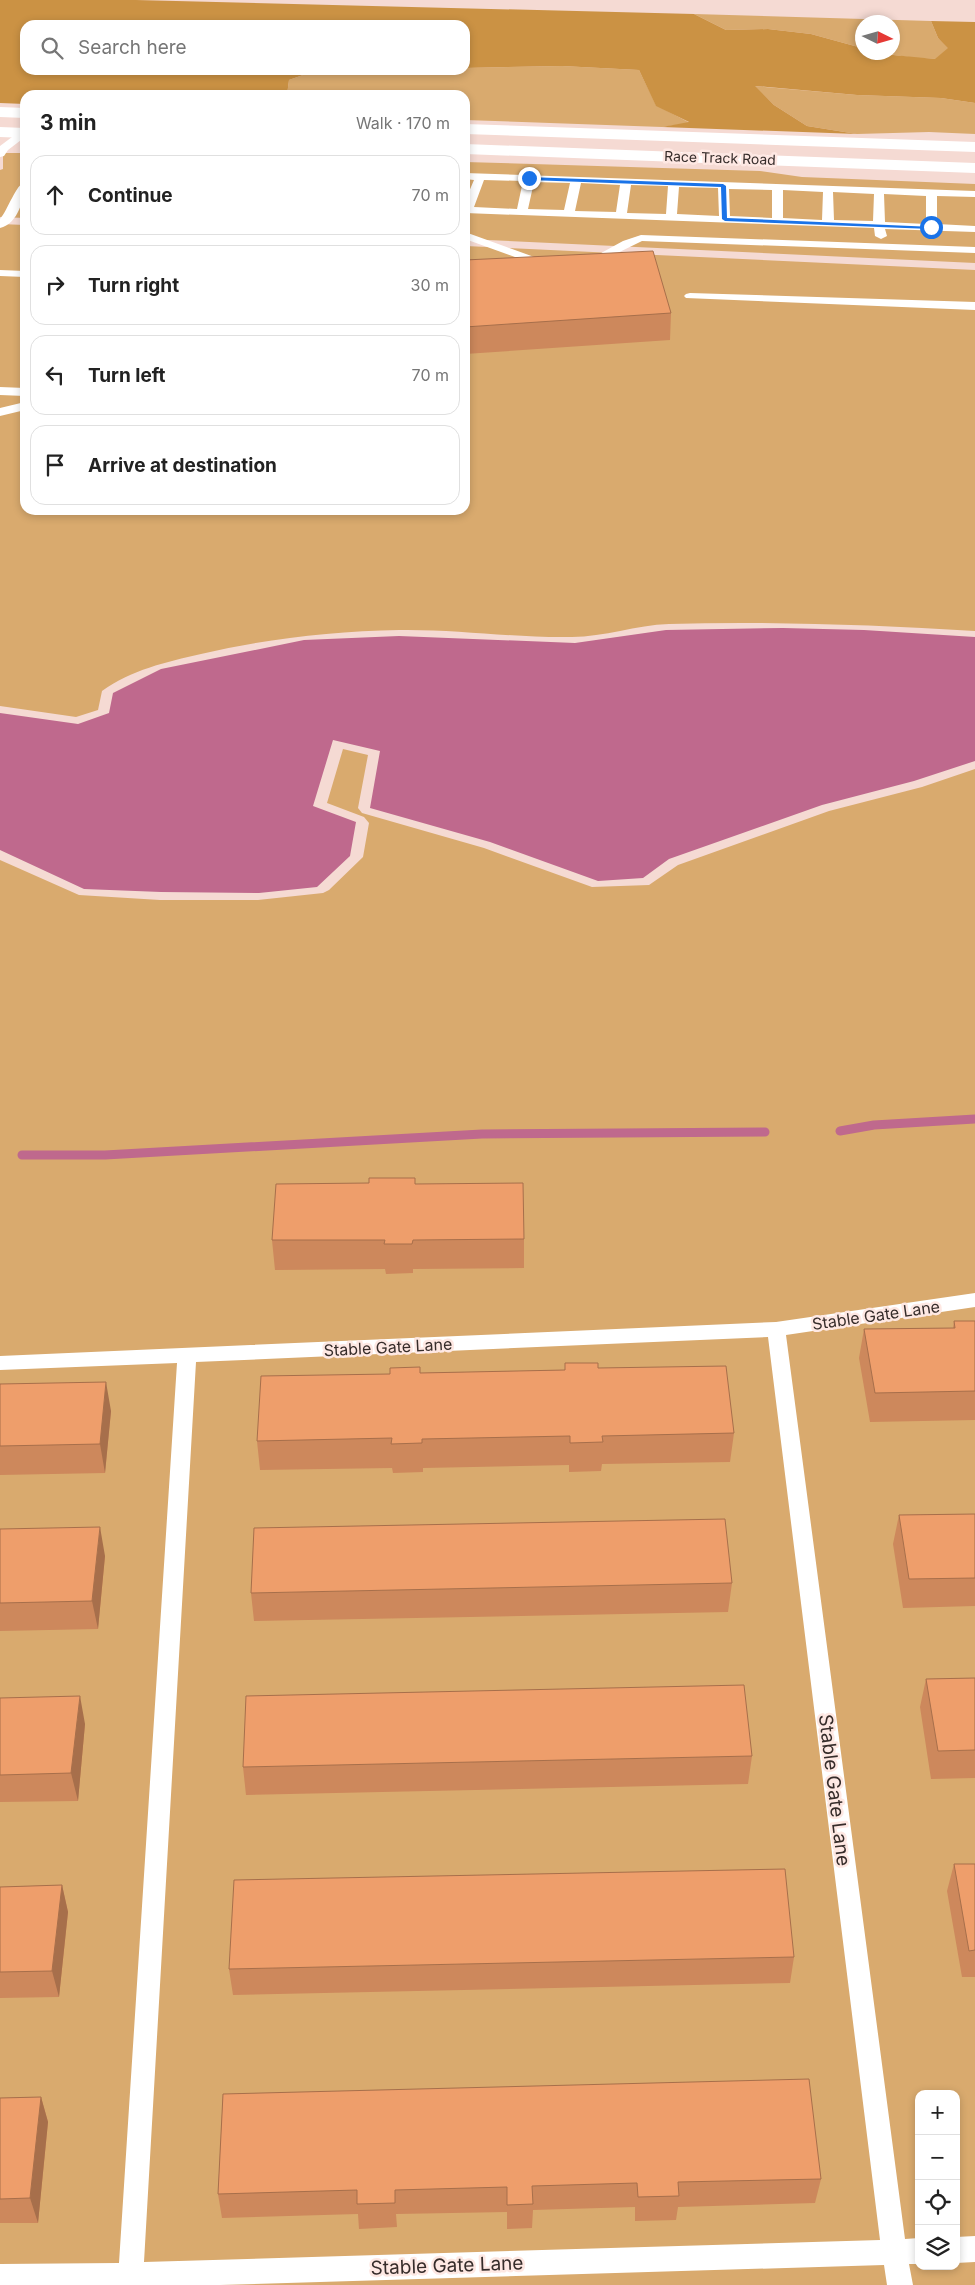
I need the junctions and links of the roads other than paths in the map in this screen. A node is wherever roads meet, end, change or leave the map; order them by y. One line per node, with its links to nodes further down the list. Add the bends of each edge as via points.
1 (0, 112): 2 (main road)
2 (20, 113)
3 (470, 129): 7 (main road, Race Track Road)
4 (0, 132): 5 (main road)
5 (20, 133)
6 (20, 137): 9 (lane)
7 (975, 147)
8 (470, 149): 10 (main road, Race Track Road)
9 (0, 154)
10 (975, 168)
11 (470, 176): 12 (lane)
12 (480, 177): 13 (lane); 24 (lane)
13 (529, 178): 14 (lane); 26 (lane)
14 (576, 180): 15 (lane); 29 (lane)
15 (626, 182): 16 (lane); 30 (lane)
16 (674, 184): 17 (lane); 31 (lane)
17 (723, 186): 18 (lane); 32 (lane)
18 (778, 187): 19 (lane); 33 (lane)
19 (828, 189): 20 (lane); 34 (lane)
20 (879, 191): 22 (lane); 36 (lane)
21 (20, 193): 27 (lane)
22 (932, 193): 23 (lane); 37 (lane)
23 (975, 194)
24 (470, 201)
25 (470, 210): 26 (lane)
26 (522, 212): 29 (lane)
27 (6, 214): 28 (lane); 35 (lane)
28 (20, 214)
29 (570, 214): 30 (lane)
30 (621, 215): 31 (lane)
31 (671, 217): 32 (lane)
32 (725, 219): 33 (lane)
33 (776, 221): 34 (lane)
34 (828, 223): 36 (lane)
35 (0, 225)
36 (879, 225): 37 (lane); 40 (lane)
37 (931, 227): 38 (lane)
38 (975, 229)
39 (470, 237): 42 (lane, via 541,264)
40 (883, 247): 41 (lane); 43 (lane, via 641,238 584,265)
41 (975, 250)
42 (558, 266)
43 (575, 266)
44 (0, 273): 45 (lane)
45 (20, 274)
46 (690, 296): 47 (lane)
47 (975, 306)
48 (0, 391): 49 (lane)
49 (20, 392)
50 (20, 407): 51 (lane)
51 (0, 412)
52 (975, 1300): 53 (lane, Stable Gate Lane)
53 (776, 1329): 54 (lane, Stable Gate Lane); 59 (lane, Stable Gate Lane)
54 (187, 1356): 55 (lane, Stable Gate Lane); 61 (lane)
55 (0, 1363)
56 (975, 2249): 57 (lane)
57 (960, 2250)
58 (915, 2251): 59 (lane, Stable Gate Lane)
59 (894, 2252): 61 (lane, Stable Gate Lane); 62 (lane)
60 (0, 2277): 61 (lane, Stable Gate Lane)
61 (131, 2280)
62 (900, 2285)

